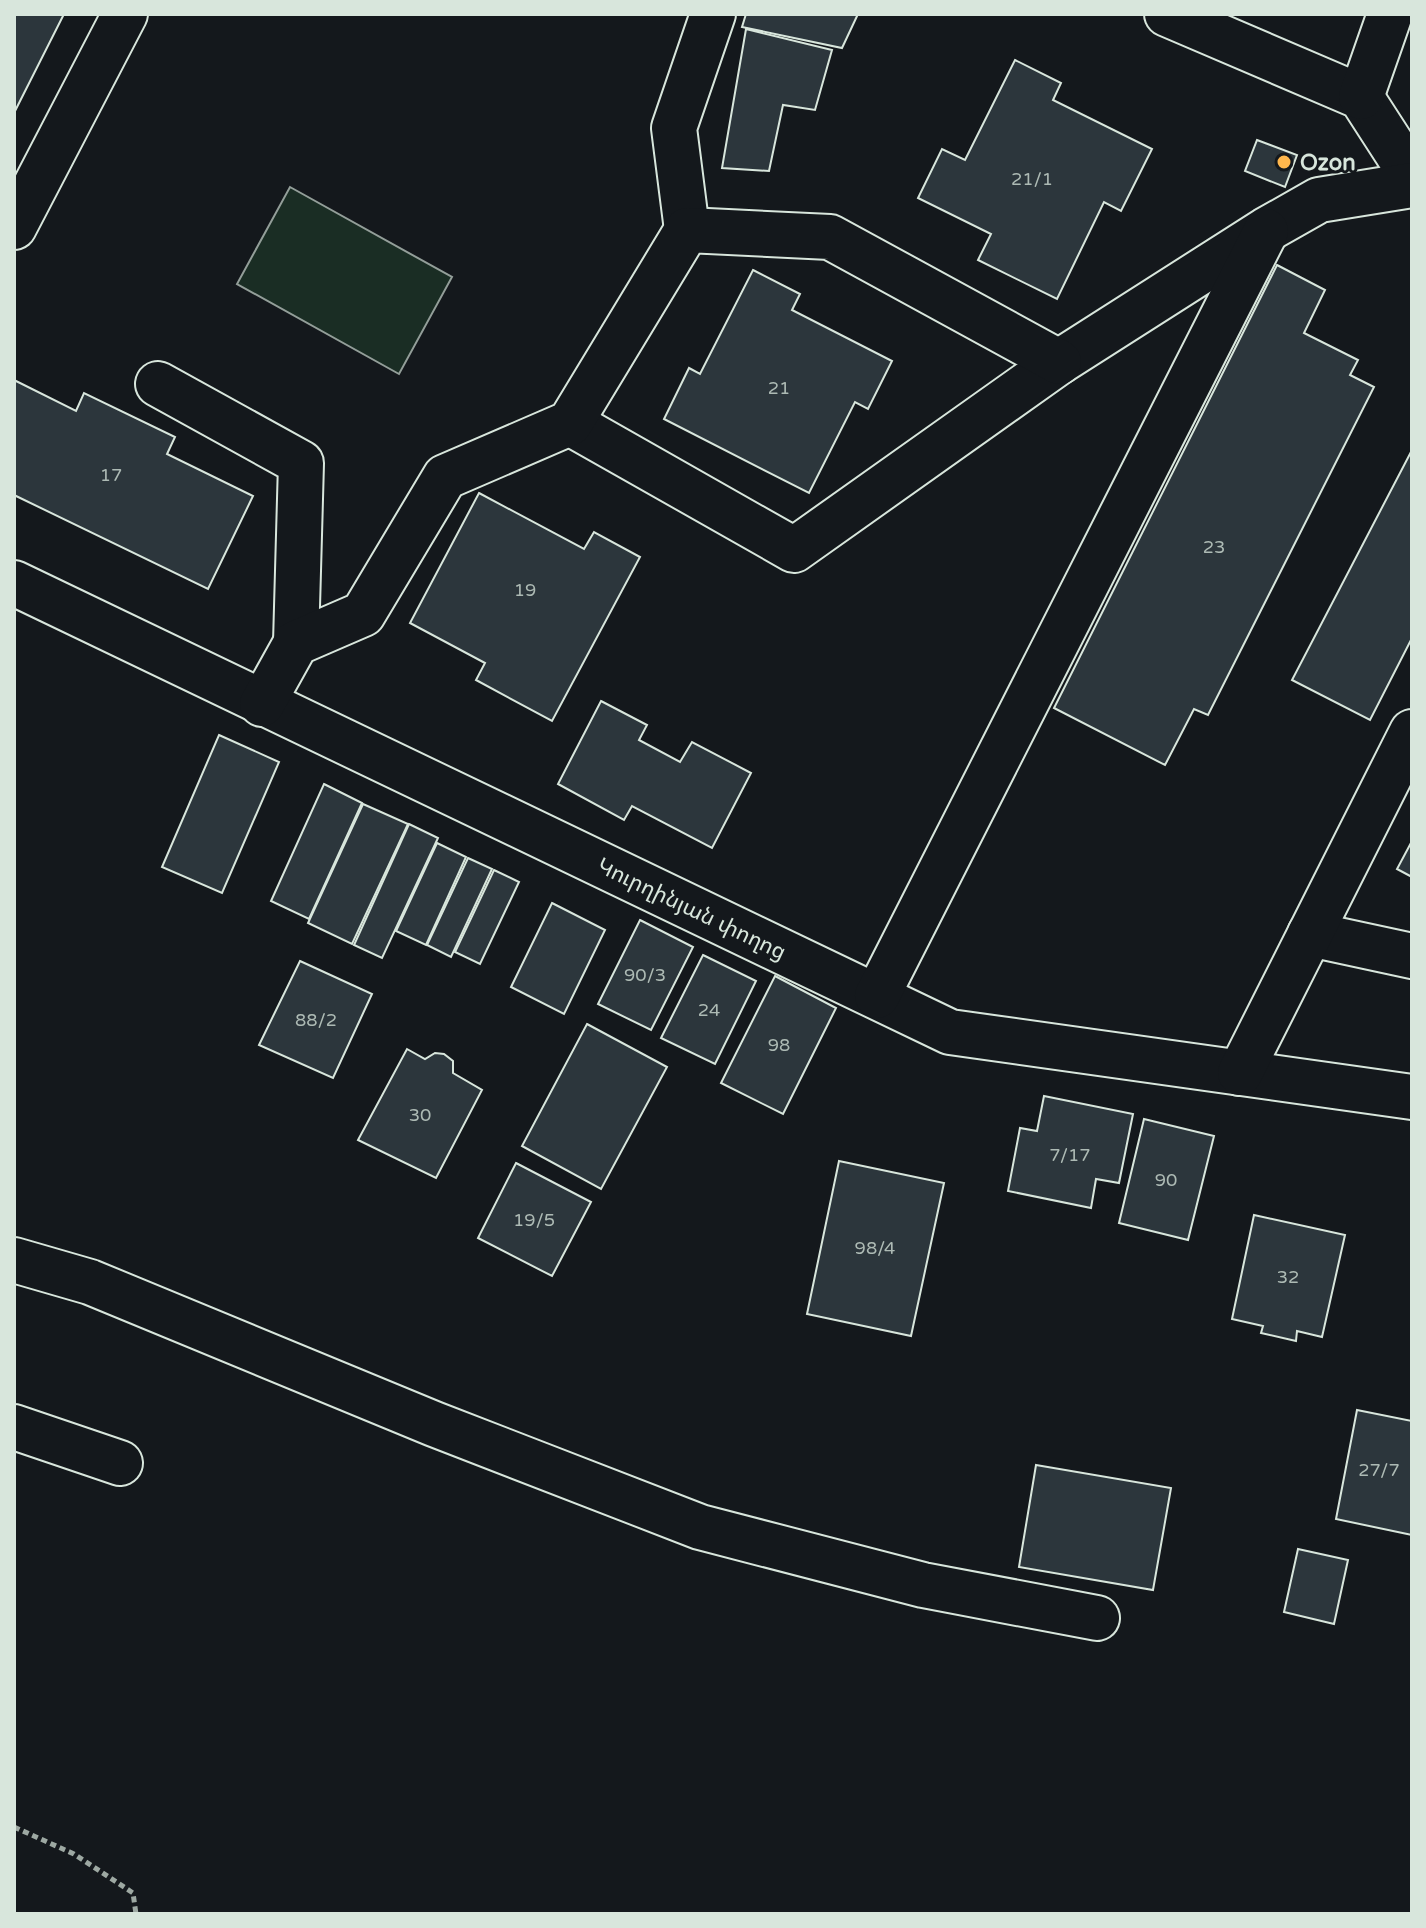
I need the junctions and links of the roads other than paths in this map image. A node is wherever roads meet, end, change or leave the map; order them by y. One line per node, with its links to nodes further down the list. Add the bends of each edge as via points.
1 (125, 14): 8 (street)
2 (713, 14): 9 (street, via 674,128)
3 (1167, 14): 5 (street)
4 (1390, 14): 5 (street)
5 (1361, 97): 6 (street)
6 (1412, 176)
7 (1412, 185): 10 (street, via 1319,200)
8 (14, 227)
9 (687, 230): 11 (street, via 830,237); 13 (street)
10 (1266, 230): 11 (street); 20 (street)
11 (1059, 362): 13 (street, via 794,550)
12 (158, 384): 15 (street, via 301,463)
13 (570, 423): 15 (street, via 445,477 363,614)
14 (14, 583): 16 (street, Կուրղինյան փողոց)
15 (296, 643): 16 (street)
16 (262, 704): 20 (street, Կուրղինյան փողոց)
17 (1412, 732): 18 (street)
18 (1310, 934): 19 (street); 21 (street)
19 (1412, 956)
20 (877, 996): 21 (street, Կուրղինյան փողոց, via 950,1032)
21 (1240, 1073): 22 (street, Կուրղինյան փողոց)
22 (1412, 1097)
23 (14, 1260): 26 (street, via 90,1282 700,1527 923,1585)
24 (14, 1427): 25 (street)
25 (120, 1463)
26 (1097, 1618)

